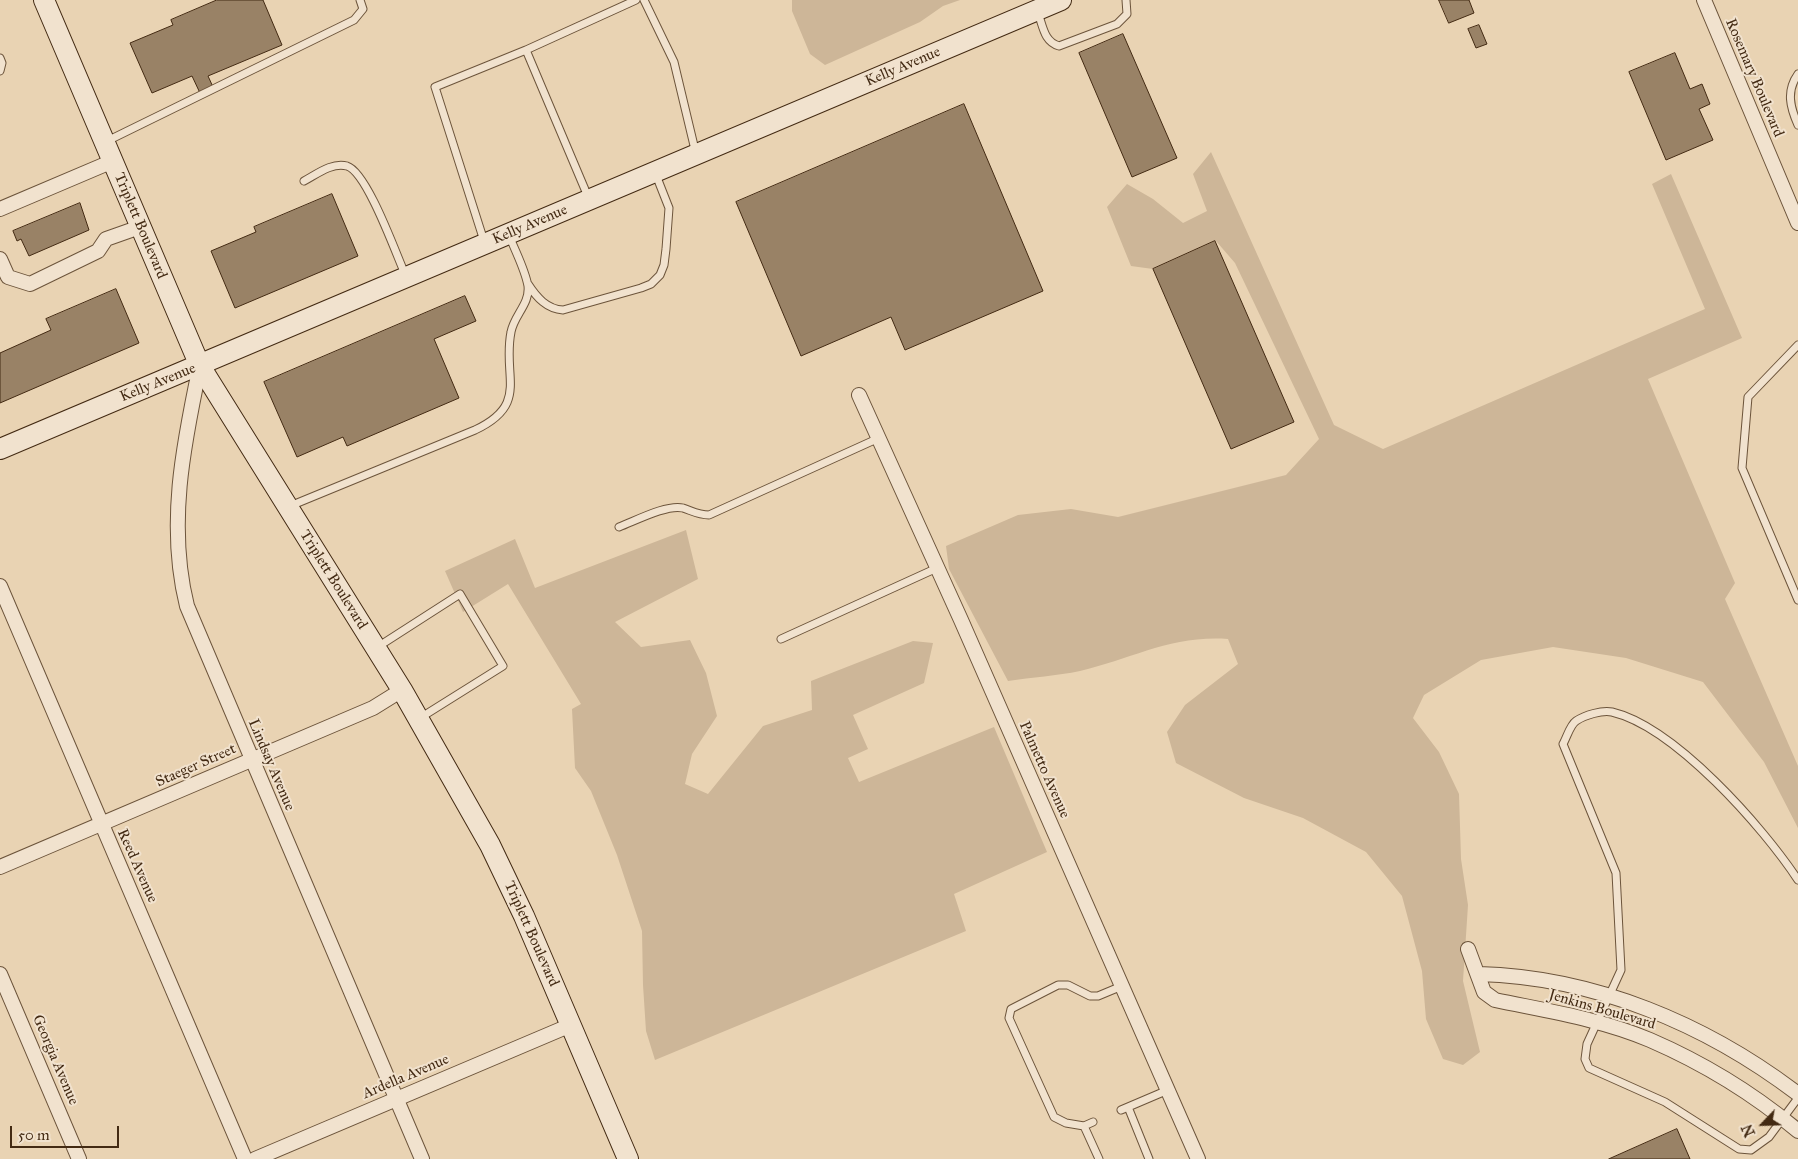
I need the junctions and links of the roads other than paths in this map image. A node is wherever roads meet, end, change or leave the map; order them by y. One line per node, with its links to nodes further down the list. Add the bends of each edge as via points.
1 (44, 0): 14 (main road, Triplett Boulevard)
2 (360, 0): 14 (lane, via 363,9 354,20)
3 (636, 0): 9 (lane)
4 (644, 0): 15 (lane, via 674,62)
5 (1061, 0): 8 (main road, Kelly Avenue)
6 (1126, 0): 8 (lane, via 1127,14 1117,24 1059,46 1046,37)
7 (1704, 0): 21 (street, Rosemary Boulevard)
8 (1038, 10): 15 (main road, Kelly Avenue)
9 (526, 50): 19 (lane); 24 (lane, via 435,87)
10 (0, 58): 11 (lane)
11 (0, 71)
12 (1798, 74): 13 (lane, via 1789,96)
13 (1798, 125)
14 (105, 142): 16 (main road, Triplett Boulevard)
15 (697, 154): 17 (main road, Kelly Avenue)
16 (113, 161): 20 (street); 22 (main road, Triplett Boulevard)
17 (655, 172): 19 (main road, Kelly Avenue); 27 (lane, via 669,208 664,266 656,279 641,288 563,310 542,302)
18 (304, 181): 26 (lane, via 330,167 347,166 356,171 366,186)
19 (589, 200): 23 (main road, Kelly Avenue)
20 (0, 209)
21 (1797, 216)
22 (140, 227): 25 (street, via 106,239 98,251 30,284 8,277); 29 (main road, Triplett Boulevard)
23 (509, 234): 24 (main road, Kelly Avenue); 27 (lane)
24 (485, 244): 26 (main road, Kelly Avenue)
25 (0, 258)
26 (407, 277): 29 (main road, Kelly Avenue)
27 (528, 284): 33 (lane, via 528,296 511,330 510,394 504,409 493,421)
28 (1798, 345): 37 (lane, via 1748,397 1742,468)
29 (200, 366): 32 (main road, Kelly Avenue); 33 (main road, Triplett Boulevard); 42 (street, Lindsay Avenue, via 185,436 178,499 176,537 179,572 187,606)
30 (859, 395): 31 (street, Palmetto Avenue)
31 (880, 438): 34 (lane, via 709,515 682,508 667,509); 35 (street, Palmetto Avenue)
32 (0, 449)
33 (287, 507): 39 (main road, Triplett Boulevard)
34 (619, 527)
35 (937, 568): 38 (lane); 49 (street, Palmetto Avenue)
36 (0, 586): 43 (street, Reed Avenue)
37 (1798, 600)
38 (781, 640)
39 (376, 648): 40 (main road, Triplett Boulevard); 41 (lane, via 460,594 503,666)
40 (402, 690): 41 (main road, Triplett Boulevard); 42 (street, Staeger Street, via 373,708)
41 (419, 719): 52 (main road, Triplett Boulevard, via 490,845)
42 (250, 760): 43 (street, Staeger Street); 56 (street, Lindsay Avenue)
43 (101, 824): 44 (street, Staeger Street); 62 (street, Reed Avenue)
44 (0, 867)
45 (1798, 880): 50 (lane, via 1736,804 1682,751 1646,724 1610,711 1591,714 1575,722 1563,744 1616,873 1621,970)
46 (1468, 949): 48 (street, Jenkins Boulevard)
47 (0, 974): 61 (street, Georgia Avenue)
48 (1479, 974): 50 (street, Jenkins Boulevard, via 1518,975); 51 (street, Jenkins Boulevard, via 1484,992 1495,1000)
49 (1122, 986): 53 (street, Palmetto Avenue); 59 (lane, via 1090,996 1068,985 1058,985 1011,1009 1010,1018 1054,1117)
50 (1609, 996): 51 (lane); 54 (street, Jenkins Boulevard, via 1646,1007 1676,1021 1758,1066)
51 (1597, 1022): 57 (street, Jenkins Boulevard, via 1649,1039 1716,1073); 57 (lane, via 1587,1044 1589,1068 1664,1102 1739,1149 1751,1150 1769,1137)
52 (571, 1025): 56 (street, Ardella Avenue); 65 (main road, Triplett Boulevard)
53 (1168, 1090): 67 (lane, via 1124,1109); 68 (street, Palmetto Avenue)
54 (1798, 1094)
55 (1798, 1098): 57 (lane)
56 (395, 1099): 63 (street, Ardella Avenue); 64 (street, Lindsay Avenue)
57 (1783, 1118): 60 (street, Jenkins Boulevard)
58 (1093, 1122): 59 (lane)
59 (1084, 1126): 66 (lane)
60 (1798, 1131)
61 (79, 1159)
62 (244, 1159)
63 (255, 1159)
64 (422, 1159)
65 (628, 1159)
66 (1098, 1159)
67 (1149, 1159)
68 (1198, 1159)

